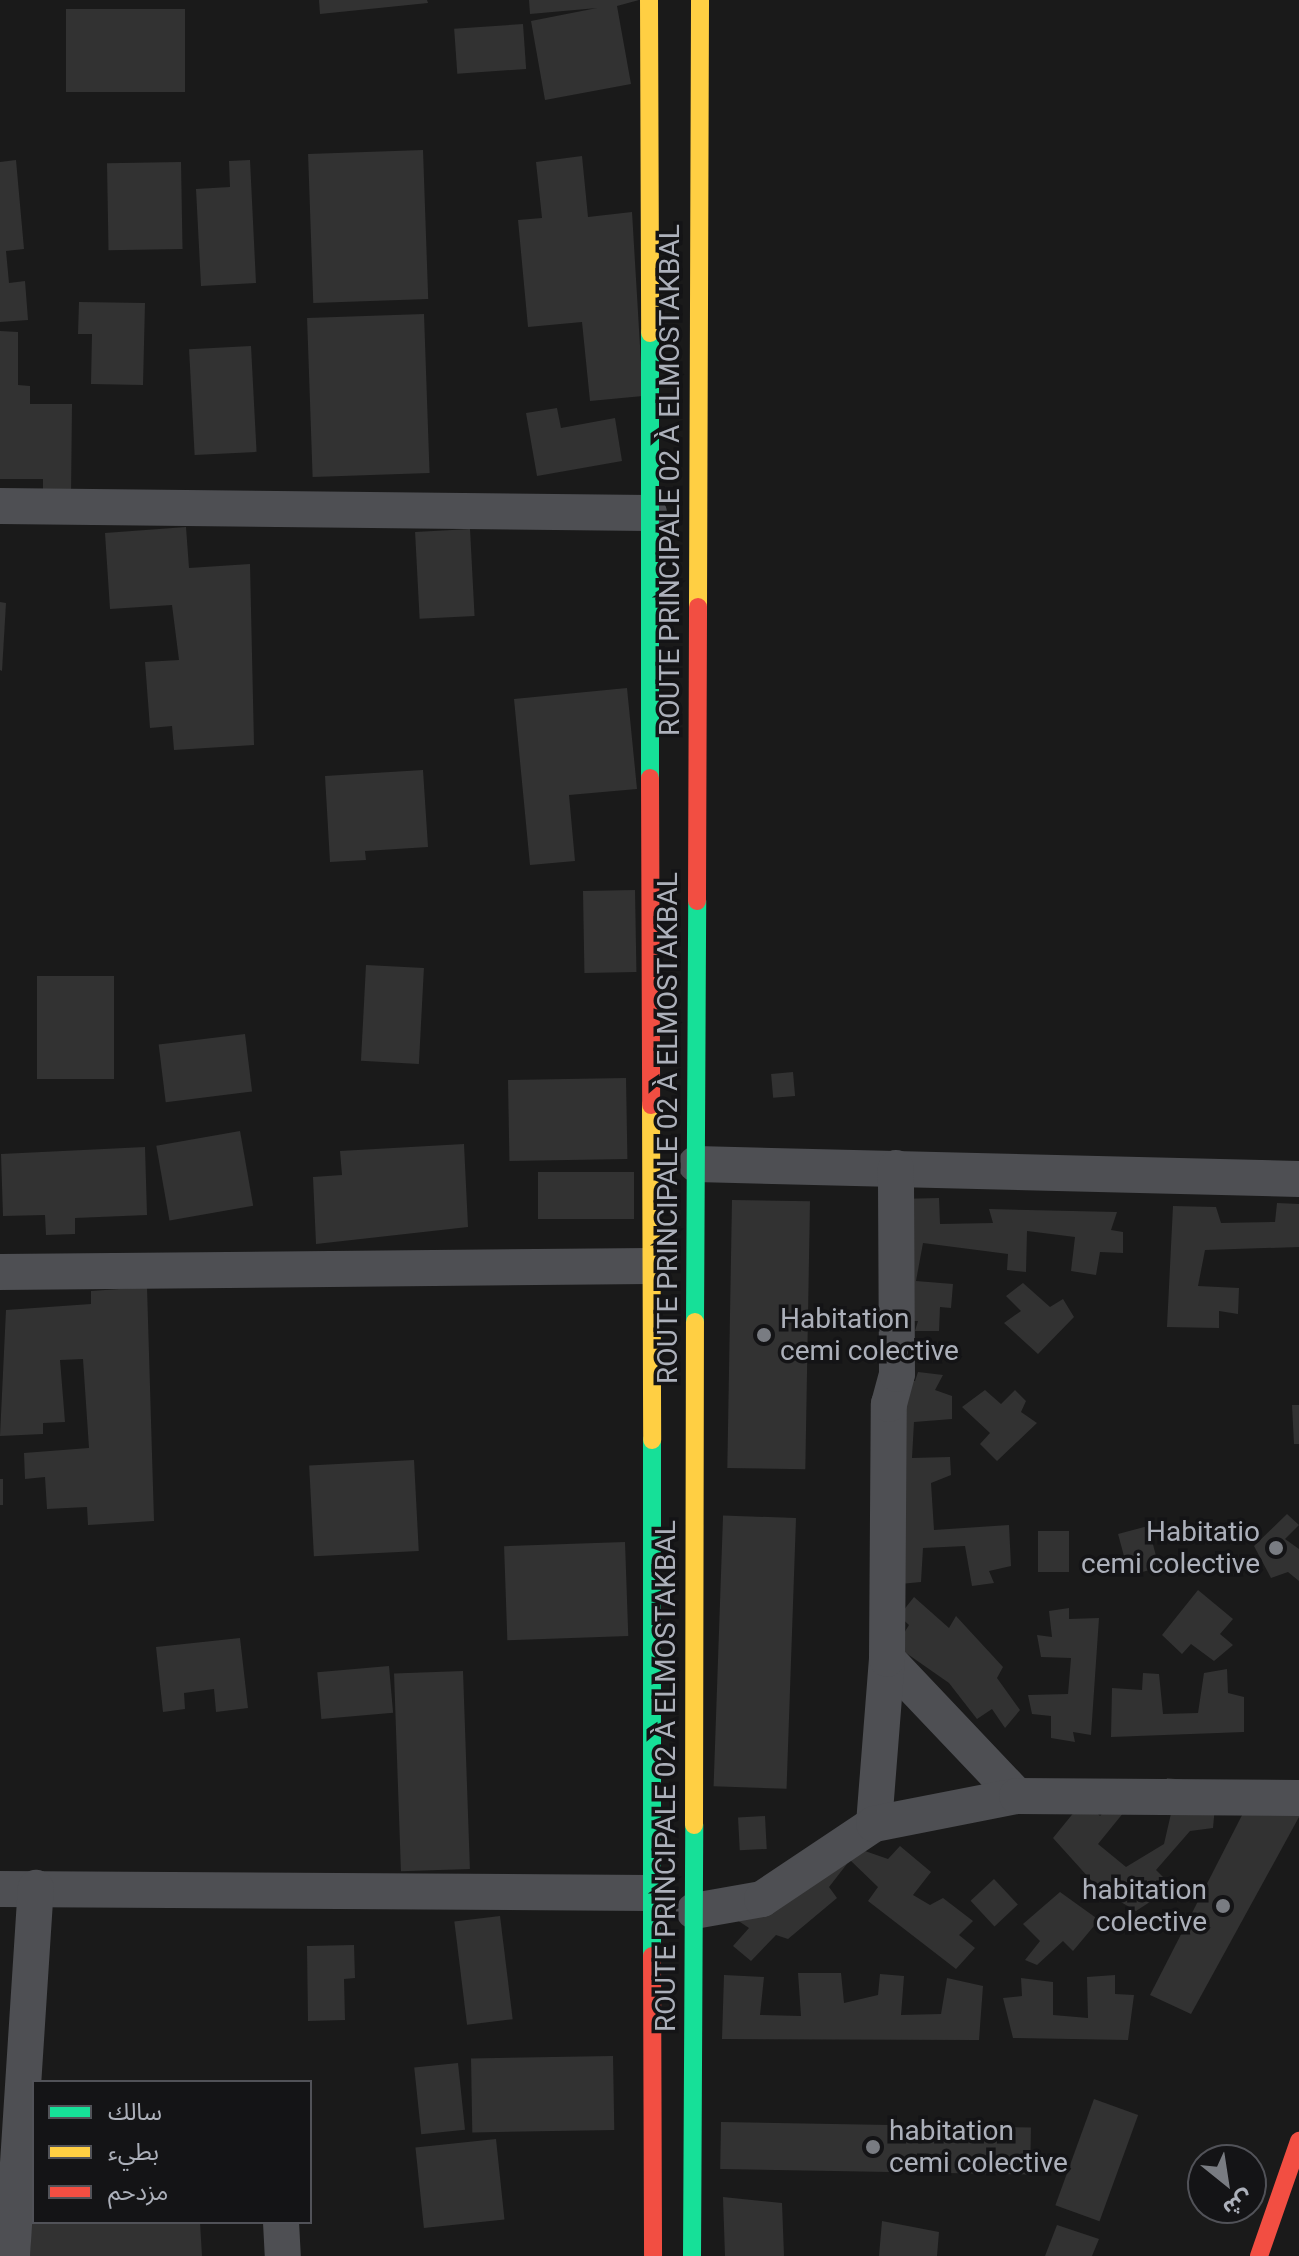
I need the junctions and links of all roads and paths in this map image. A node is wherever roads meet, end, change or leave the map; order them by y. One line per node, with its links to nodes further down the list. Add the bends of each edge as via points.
1 (649, 0): 4 (main road, ROUTE PRINCIPALE 02 À ELMOSTAKBAL)
2 (700, 0): 5 (main road, ROUTE PRINCIPALE 02 À ELMOSTAKBAL)
3 (0, 506): 4 (street)
4 (649, 513): 8 (main road, ROUTE PRINCIPALE 02 À ELMOSTAKBAL)
5 (696, 1164): 6 (street); 17 (main road, ROUTE PRINCIPALE 02 À ELMOSTAKBAL)
6 (896, 1168): 7 (street); 10 (street)
7 (1299, 1179)
8 (650, 1266): 9 (street); 16 (main road, ROUTE PRINCIPALE 02 À ELMOSTAKBAL)
9 (0, 1272)
10 (887, 1659): 11 (street); 13 (street)
11 (1017, 1796): 12 (street); 13 (street)
12 (1299, 1798)
13 (874, 1824): 17 (street, via 762,1899)
14 (36, 1888): 15 (street); 16 (street); 18 (street)
15 (0, 1889)
16 (650, 1893): 24 (main road, ROUTE PRINCIPALE 02 À ELMOSTAKBAL)
17 (694, 1911): 25 (main road, ROUTE PRINCIPALE 02 À ELMOSTAKBAL)
18 (27, 2108): 20 (street)
19 (1299, 2141): 26 (main road)
20 (7, 2188): 22 (street)
21 (281, 2224): 23 (street)
22 (12, 2256)
23 (283, 2256)
24 (653, 2256)
25 (692, 2256)
26 (1259, 2256)

